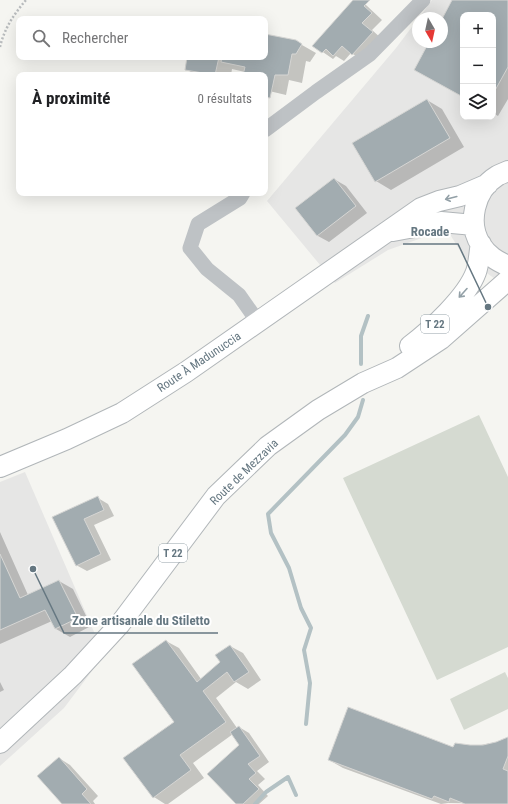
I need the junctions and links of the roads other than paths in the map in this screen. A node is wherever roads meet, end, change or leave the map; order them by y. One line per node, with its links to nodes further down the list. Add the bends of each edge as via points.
1 (423, 0): 2 (lane, via 370,54)
2 (268, 128)
3 (508, 171): 4 (main road)
4 (488, 184): 6 (main road, via 479,196 474,210); 7 (main road, Route À Madunuccia, one-way to 7, via 421,208)
5 (241, 196): 11 (lane, via 198,224 190,248 207,269 239,295)
6 (474, 226): 7 (main road, Route À Madunuccia, via 441,222); 8 (main road)
7 (385, 232): 11 (main road, Route À Madunuccia)
8 (481, 244): 9 (main road, via 488,254); 12 (main road, Route de Mezzavia / T 22, one-way to 12, via 476,271 468,289 426,333)
9 (508, 266)
10 (508, 280): 12 (main road, Route de Mezzavia / T 22, via 441,339 397,368)
11 (258, 322): 13 (main road, Route À Madunuccia, via 122,413)
12 (363, 383): 14 (main road, Route de Mezzavia / T 22, via 318,410 268,446 216,496 120,624 73,675)
13 (0, 467)
14 (0, 744)

